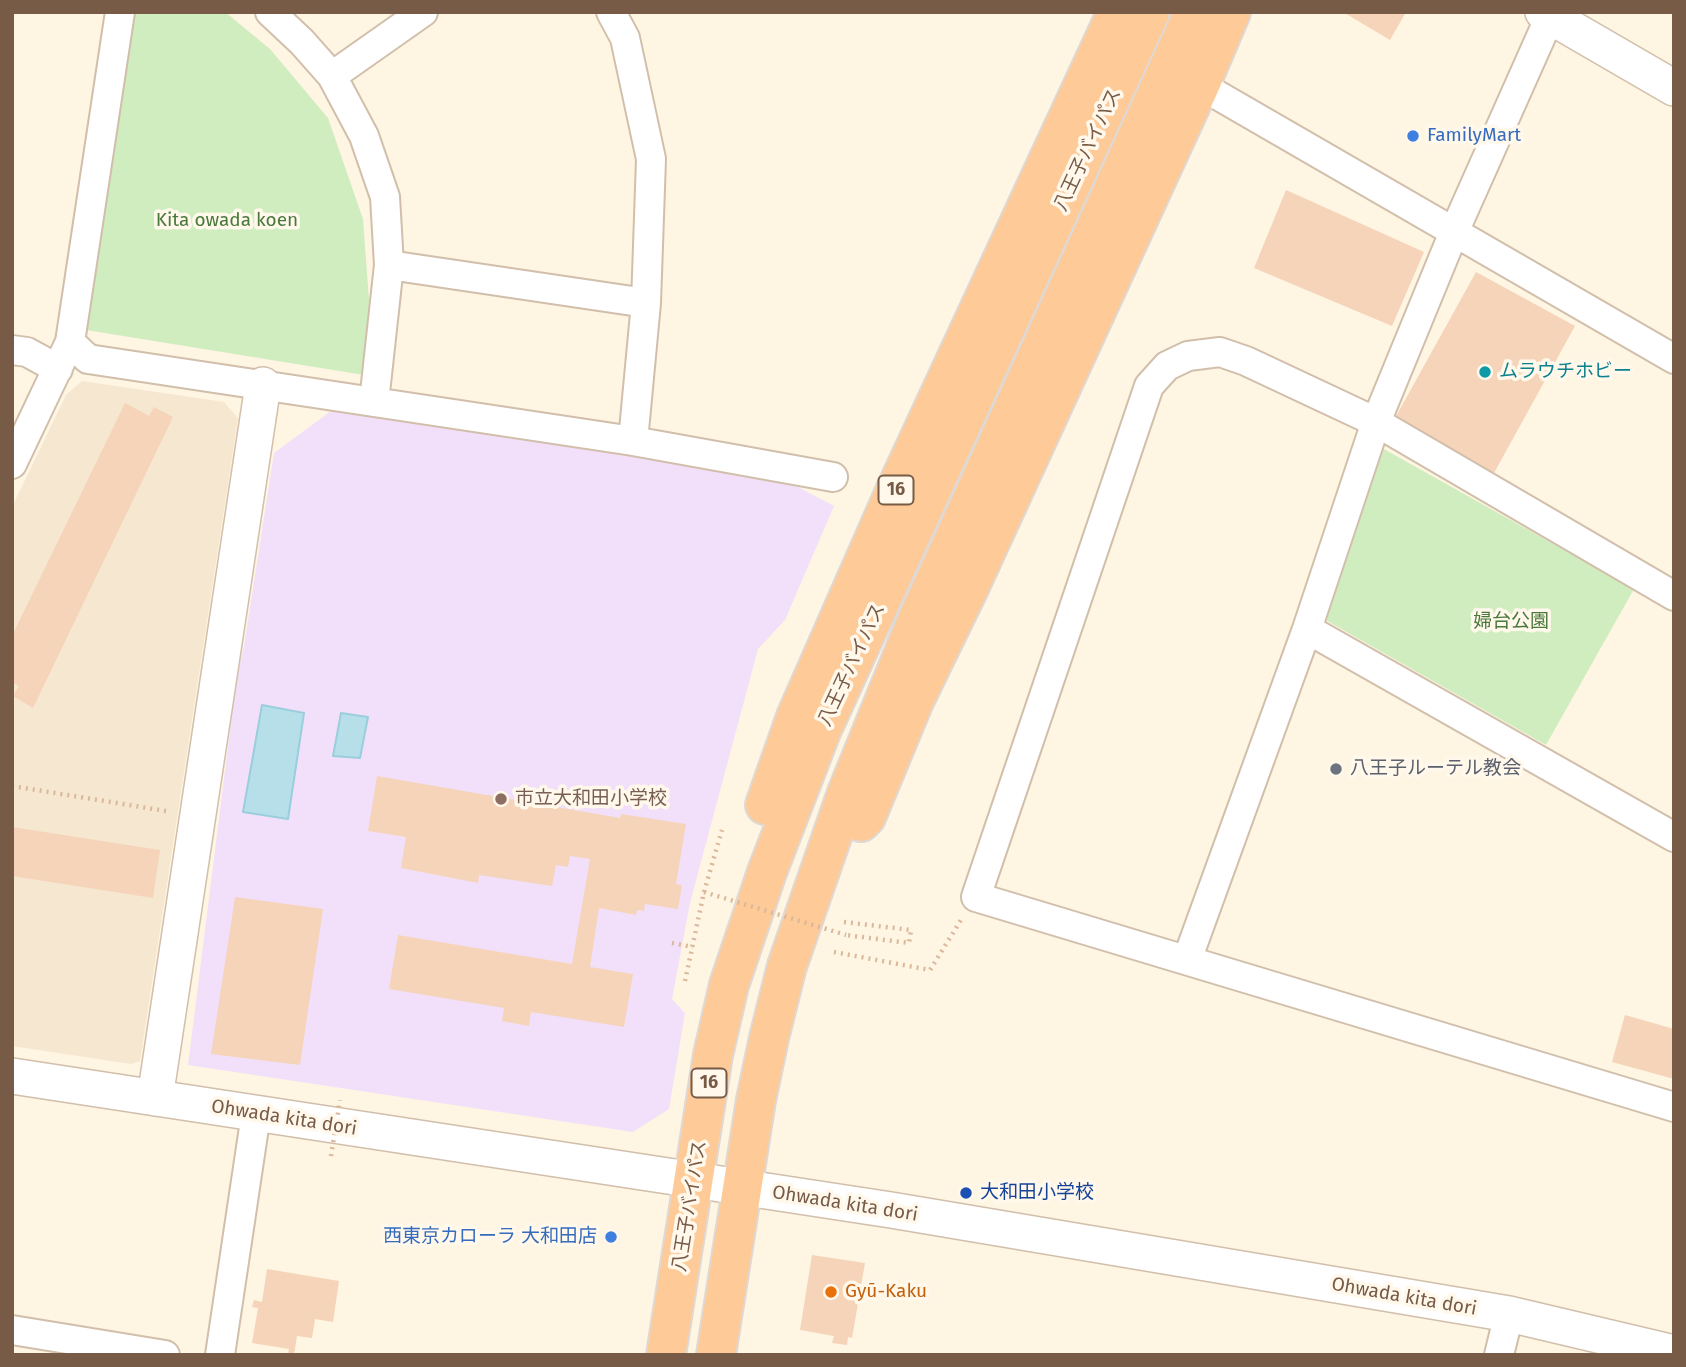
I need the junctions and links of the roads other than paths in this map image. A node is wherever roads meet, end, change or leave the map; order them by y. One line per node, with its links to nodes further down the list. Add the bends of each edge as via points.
1 (120, 12): 16 (street)
2 (270, 12): 10 (street)
3 (423, 12): 10 (street)
4 (611, 12): 15 (street, via 625,38 651,159)
5 (1116, 12): 31 (highway, 16, via 796,717 752,843)
6 (1150, 12): 31 (highway, 八王子バイパス / 16, via 817,742)
7 (1194, 12): 29 (highway, 八王子バイパス, via 889,685)
8 (1231, 12): 11 (highway)
9 (1548, 14): 12 (street); 13 (street)
10 (332, 76): 14 (street, via 364,136 385,197)
11 (1199, 85): 13 (street); 29 (highway, via 914,701 866,817)
12 (1674, 88)
13 (1454, 232): 18 (street); 22 (street)
14 (389, 265): 15 (street); 21 (street)
15 (646, 303): 23 (street)
16 (70, 342): 19 (street); 20 (street, via 88,359)
17 (12, 350): 19 (street, via 27,352)
18 (1674, 359)
19 (58, 369): 24 (street)
20 (263, 385): 21 (street); 33 (street)
21 (374, 402): 23 (street)
22 (1376, 422): 26 (street); 27 (street); 30 (street, via 1220,352 1188,356 1167,366 1149,386 976,897)
23 (633, 441): 25 (street)
24 (12, 464)
25 (833, 477)
26 (1674, 596)
27 (1307, 629): 28 (street); 30 (street)
28 (1674, 837)
29 (817, 877): 37 (highway, 八王子バイパス, via 769,1038)
30 (1187, 960): 34 (street)
31 (729, 985): 36 (highway, 八王子バイパス / 16)
32 (12, 1076): 33 (street, Ohwada kita dori)
33 (155, 1098): 35 (street, Ohwada kita dori)
34 (1674, 1107)
35 (256, 1114): 36 (street, Ohwada kita dori); 42 (street)
36 (694, 1181): 37 (street, Ohwada kita dori); 43 (highway, 八王子バイパス / 16)
37 (743, 1188): 38 (street, Ohwada kita dori); 44 (highway, 八王子バイパス)
38 (1509, 1314): 40 (street, Ohwada kita dori); 45 (street)
39 (12, 1330): 41 (street)
40 (1674, 1353)
41 (165, 1355)
42 (220, 1355)
43 (666, 1355)
44 (716, 1355)
45 (1499, 1355)

